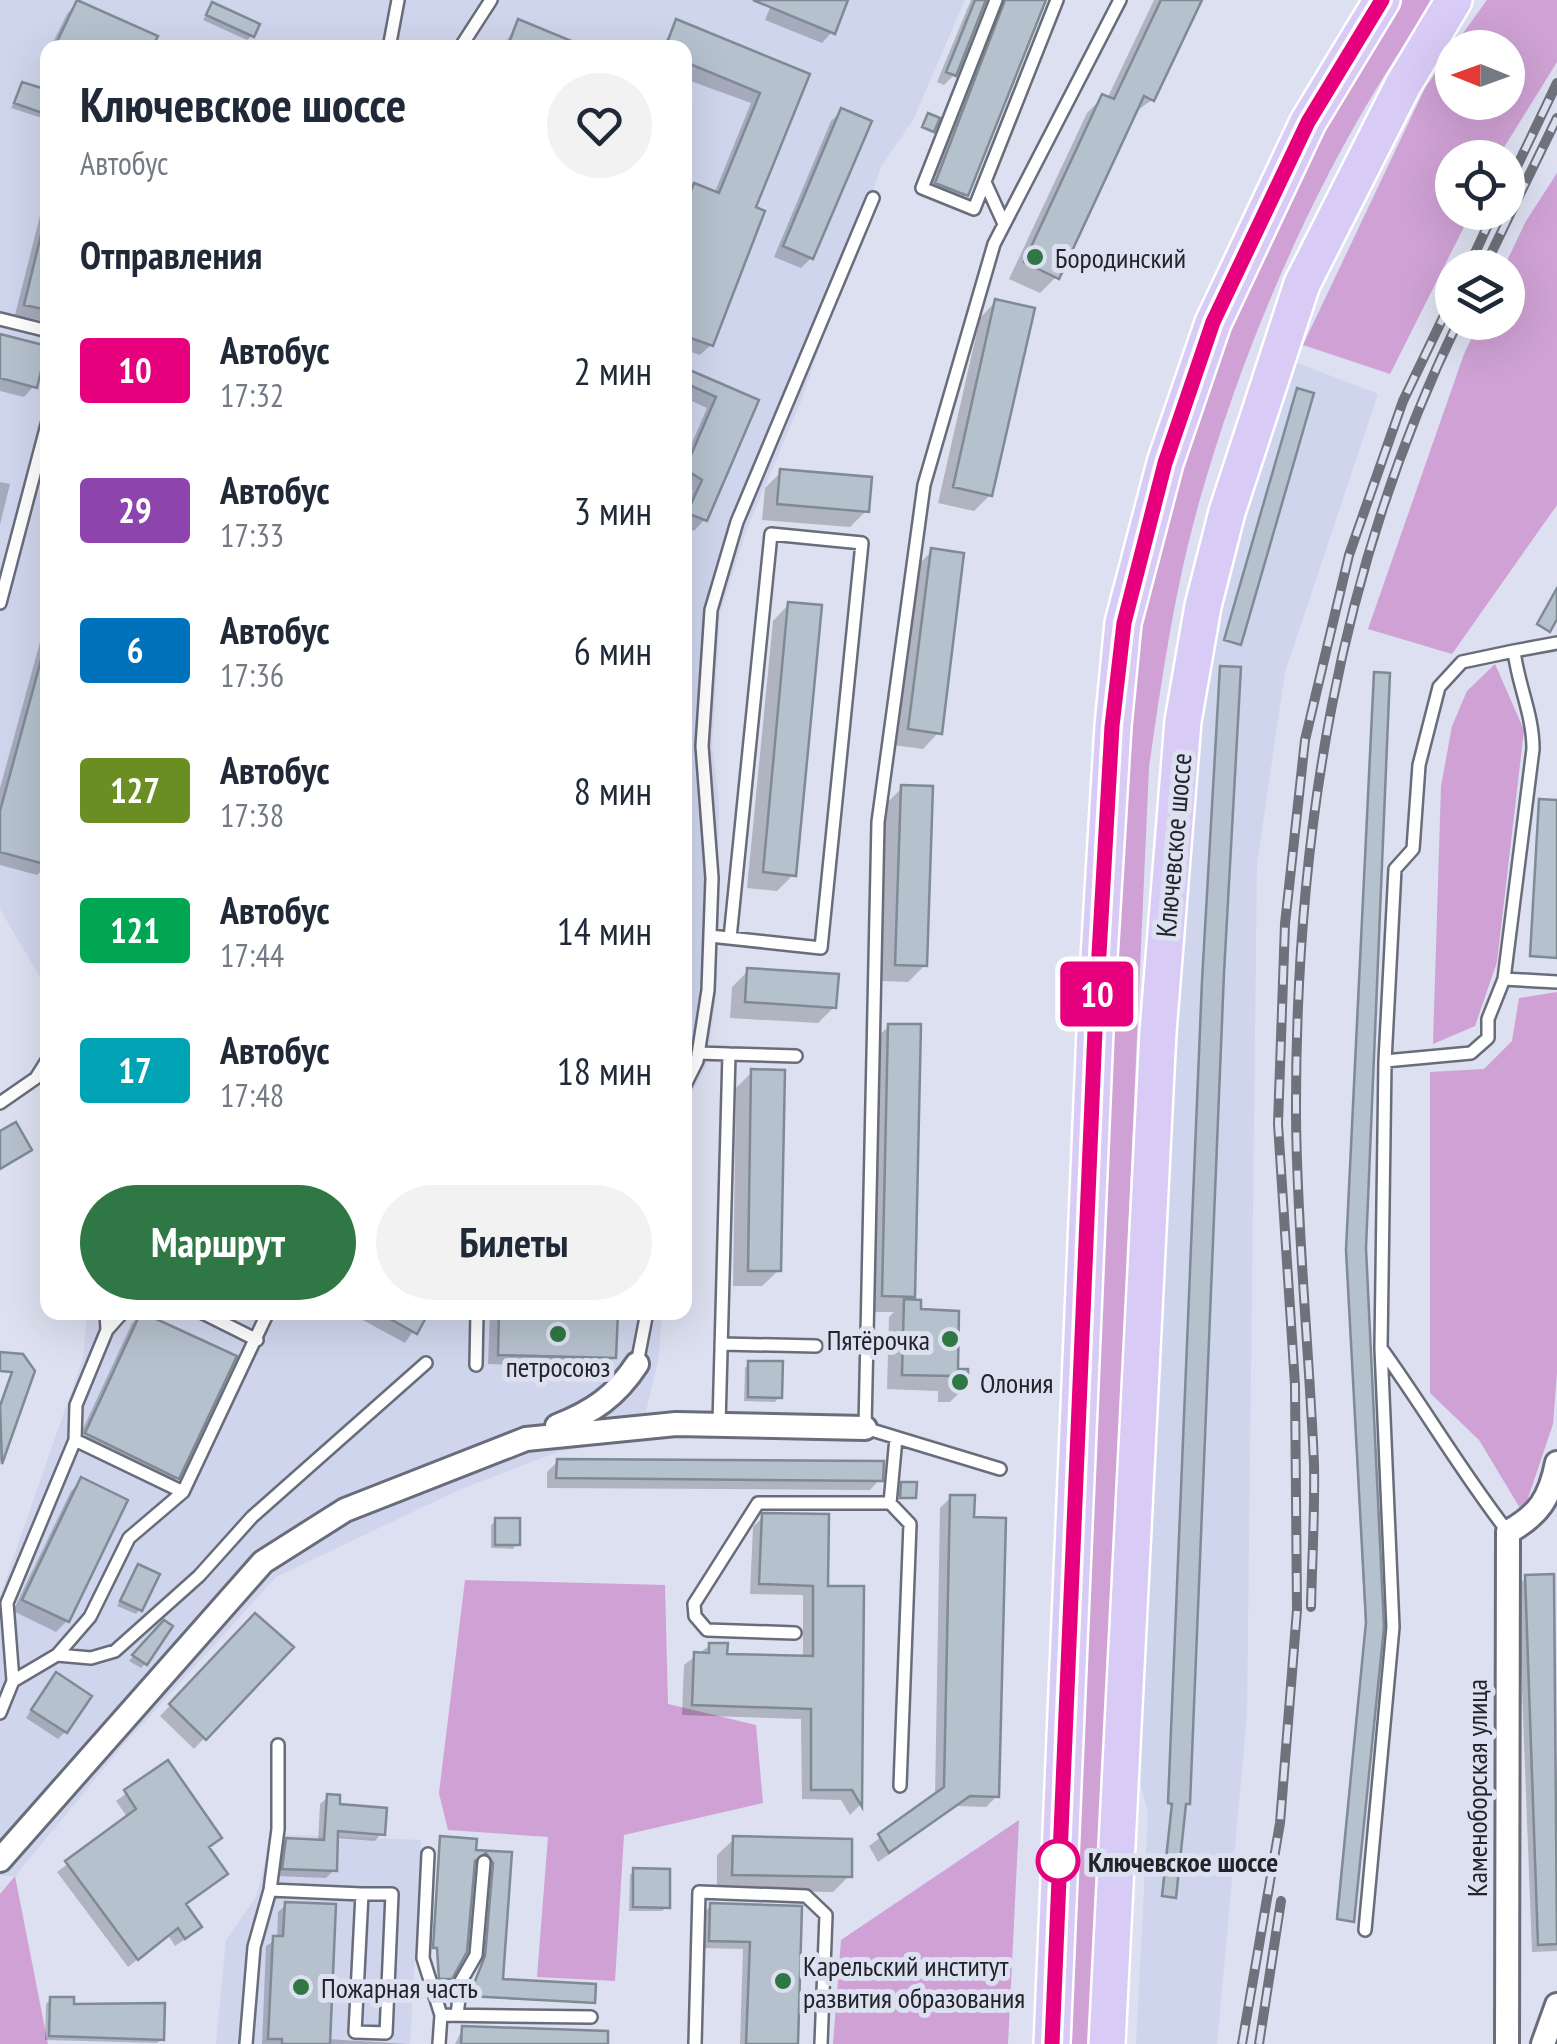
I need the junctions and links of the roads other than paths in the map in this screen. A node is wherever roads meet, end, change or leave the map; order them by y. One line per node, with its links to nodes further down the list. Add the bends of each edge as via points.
1 (398, 0): 8 (lane)
2 (492, 0): 9 (lane)
3 (996, 0): 10 (lane, via 922,188 974,208)
4 (1057, 0): 10 (lane)
5 (1120, 0): 12 (lane)
6 (1382, 0): 75 (main road, via 1308,122 1213,322 1165,463 1124,623 1095,1026)
7 (1454, 0): 76 (main road, Ключевское шоссе, via 1302,284 1227,512 1183,721 1158,1032)
8 (390, 40)
9 (465, 40)
10 (985, 182): 12 (lane)
11 (873, 198): 19 (lane, via 737,522 711,610 702,746 710,812)
12 (1004, 224): 45 (lane, via 924,485 878,822)
13 (0, 320): 14 (lane)
14 (40, 328)
15 (40, 451): 16 (lane)
16 (0, 603)
17 (1557, 643): 18 (lane)
18 (1514, 650): 21 (lane, via 1518,684 1533,720 1533,749); 26 (lane, via 1462,662 1439,687 1420,765 1413,849 1395,869)
19 (710, 936): 20 (lane); 23 (lane)
20 (730, 938): 20 (lane, via 820,948 862,543 771,534)
21 (1504, 979): 22 (lane); 26 (lane, via 1488,1038 1471,1054)
22 (1557, 982)
23 (698, 1053): 24 (lane); 27 (lane)
24 (729, 1054): 25 (lane); 38 (lane)
25 (796, 1056)
26 (1385, 1061): 40 (lane)
27 (692, 1067)
28 (40, 1072): 29 (lane)
29 (0, 1103)
30 (106, 1320): 36 (lane)
31 (116, 1320): 36 (lane)
32 (216, 1320): 37 (lane)
33 (265, 1320): 37 (lane)
34 (477, 1320): 43 (lane)
35 (645, 1320): 42 (lane)
36 (107, 1330): 48 (lane, via 76,1405)
37 (257, 1340): 51 (lane)
38 (721, 1344): 39 (lane); 44 (lane)
39 (816, 1346)
40 (1382, 1348): 54 (lane); 66 (lane, via 1394,1627)
41 (426, 1363): 56 (lane, via 114,1652)
42 (637, 1364): 47 (street, via 619,1390 586,1414)
43 (476, 1365)
44 (719, 1424): 45 (street); 47 (street)
45 (865, 1428): 46 (lane)
46 (896, 1438): 50 (lane); 53 (lane)
47 (526, 1439): 62 (street, via 345,1510 263,1562)
48 (75, 1440): 51 (lane); 57 (lane, via 7,1602)
49 (1557, 1463): 52 (street)
50 (1000, 1469)
51 (183, 1492): 56 (lane, via 128,1538 90,1616)
52 (1554, 1492): 54 (street, via 1531,1520)
53 (890, 1503): 55 (lane, via 758,1503 694,1604 695,1616 707,1630); 60 (lane, via 910,1524)
54 (1508, 1532): 77 (street, Каменоборская улица)
55 (795, 1633)
56 (58, 1655): 57 (lane)
57 (13, 1682): 58 (lane)
58 (0, 1712)
59 (278, 1745): 64 (lane)
60 (900, 1786)
61 (428, 1854): 69 (lane, via 422,1958)
62 (0, 1860)
63 (484, 1862): 68 (lane, via 476,1955 461,1981)
64 (270, 1890): 65 (lane); 71 (lane, via 254,1947)
65 (362, 1894): 65 (lane, via 355,2032 386,2033 392,1894)
66 (1365, 1930)
67 (1557, 2005): 78 (street)
68 (457, 2014): 69 (lane); 70 (lane)
69 (441, 2015): 72 (lane)
70 (592, 2018)
71 (246, 2044)
72 (439, 2044)
73 (695, 2044): 74 (lane, via 699,1892 806,1896 826,1915)
74 (821, 2044)
75 (1052, 2044)
76 (1107, 2044)
77 (1507, 2044)
78 (1544, 2044)

